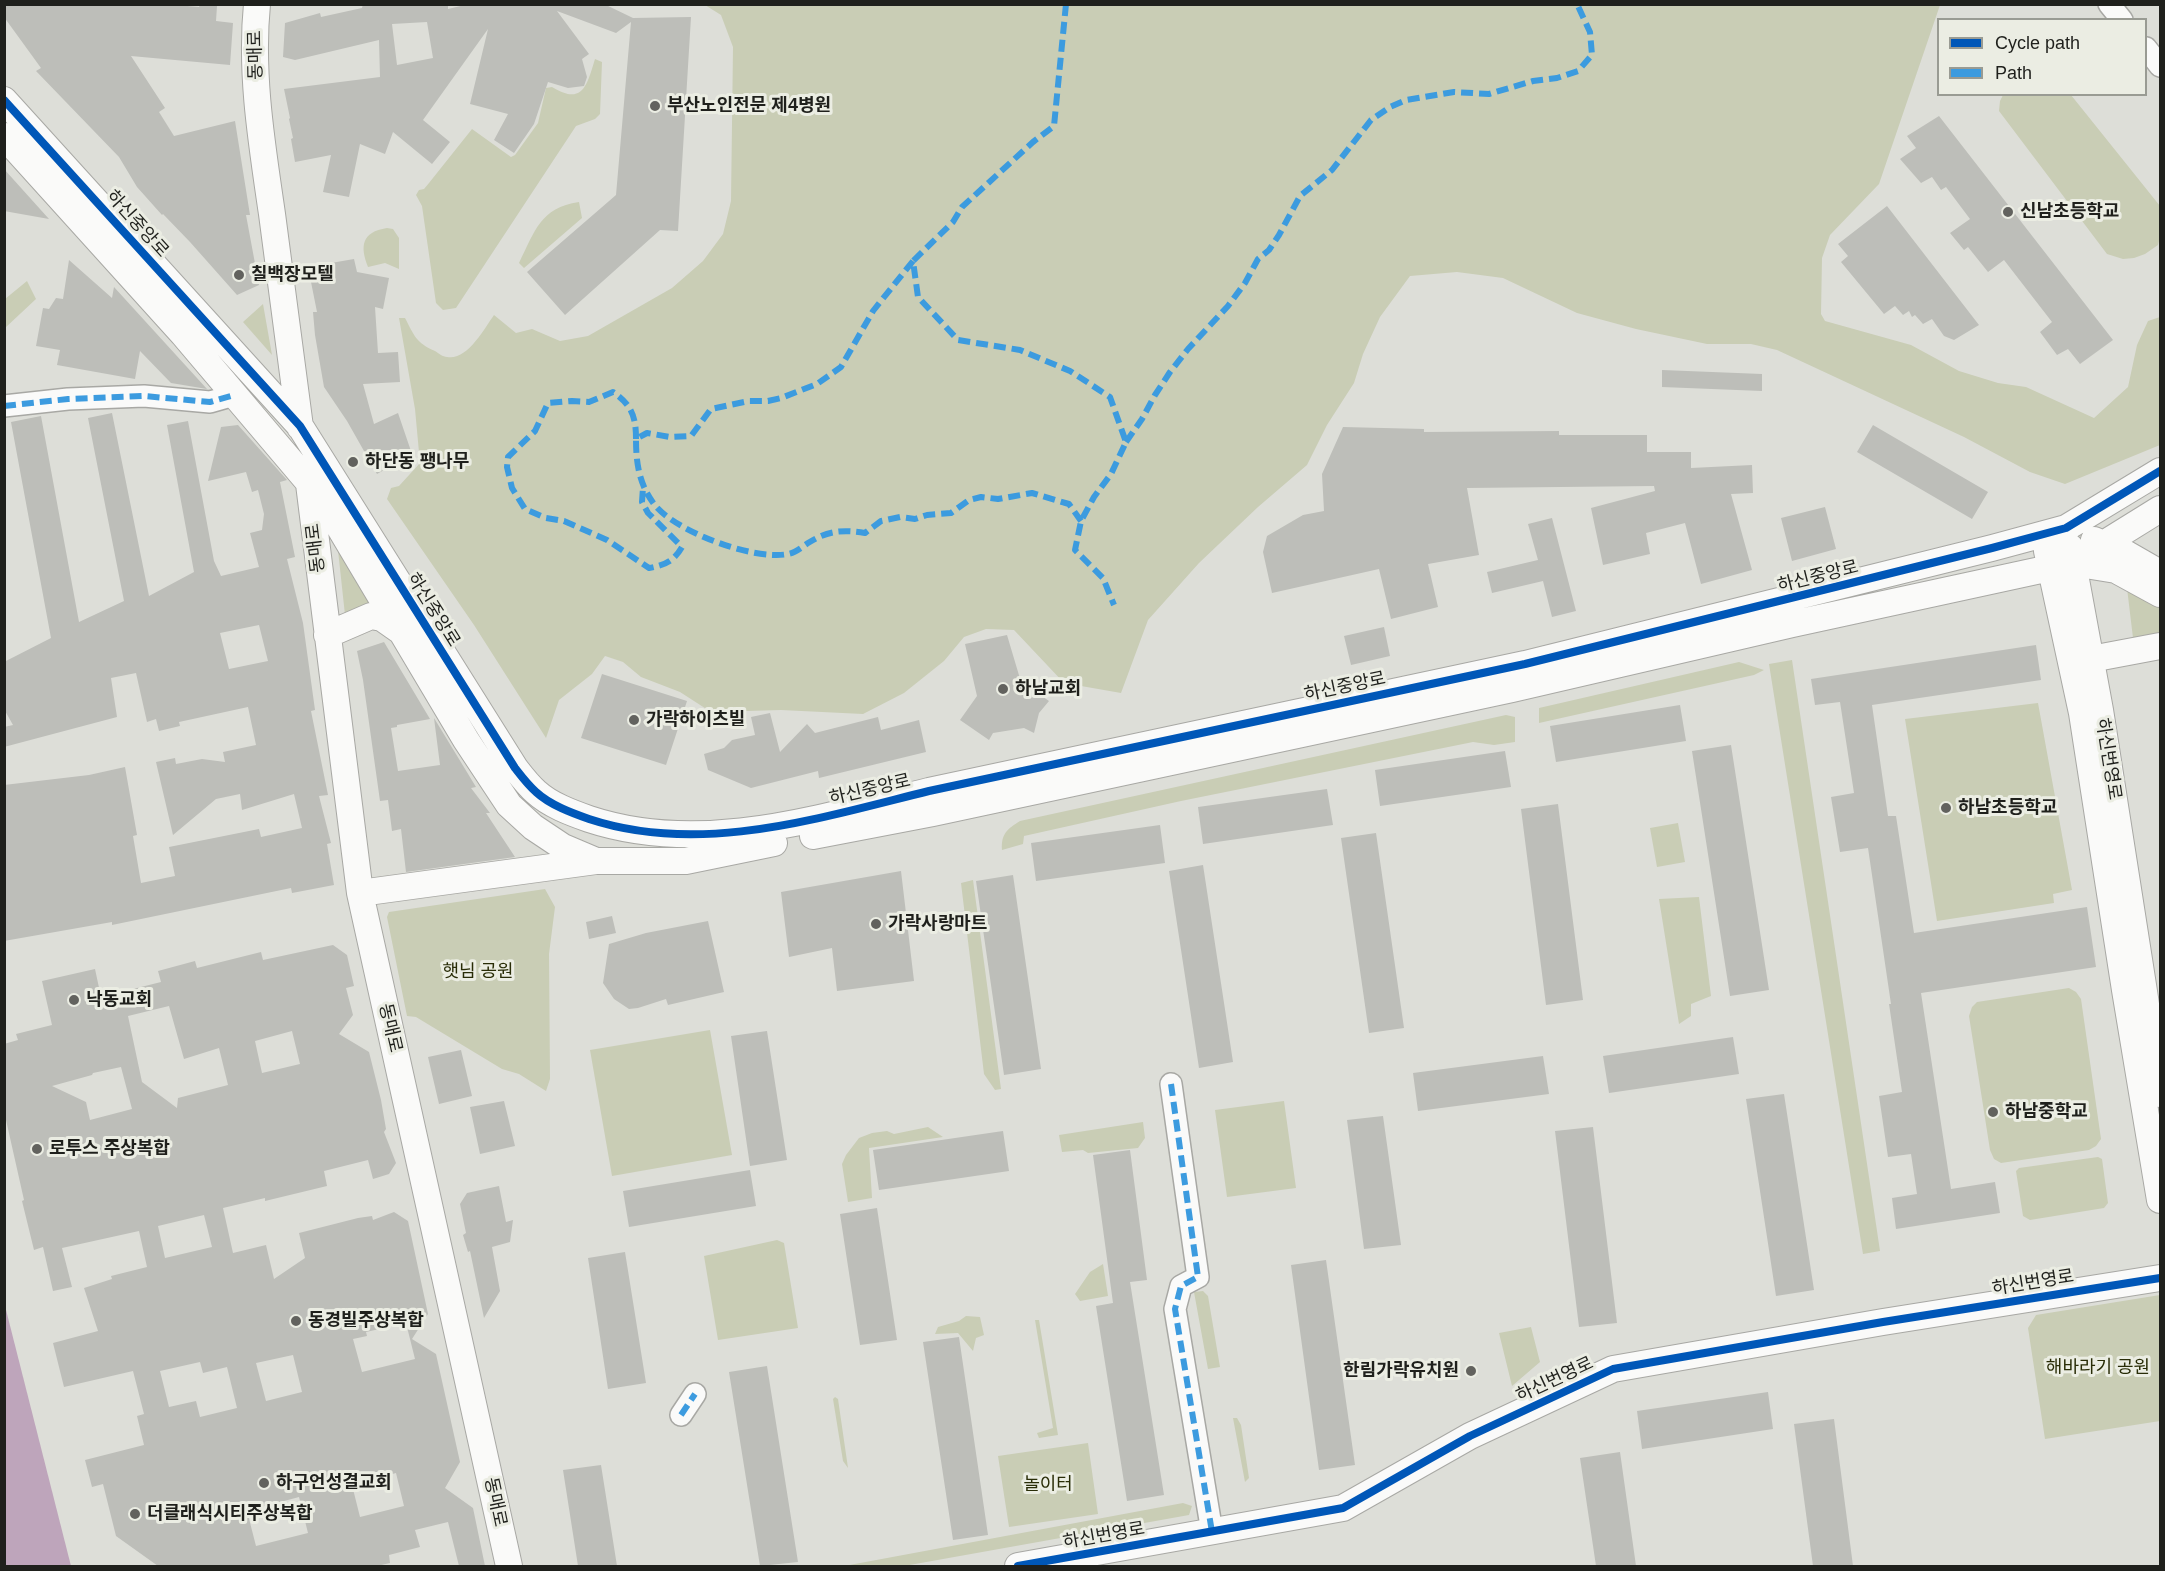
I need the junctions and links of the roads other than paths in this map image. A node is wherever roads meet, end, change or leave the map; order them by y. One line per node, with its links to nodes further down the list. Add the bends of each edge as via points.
1 (257, 4): 10 (street, 동매로, via 256,81 261,138)
2 (2109, 4): 3 (street)
3 (2120, 18)
4 (2147, 50): 5 (street)
5 (2160, 66)
6 (4, 100): 10 (street, 하신중앙로)
7 (4, 136): 8 (street, 하신중앙로)
8 (233, 393): 9 (street, via 210,402 144,396); 12 (street, 하신중앙로)
9 (4, 406)
10 (300, 426): 12 (street, 동매로); 26 (street, 하신중앙로, via 515,768 538,794 576,814 614,827 706,835 759,829 850,810)
11 (2160, 471): 14 (street, 하신중앙로)
12 (309, 483): 22 (street, 하신중앙로, via 322,498); 23 (street, 동매로)
13 (2160, 509): 15 (street, 하신중앙로)
14 (2054, 531): 15 (street); 16 (street, 하신번영로); 18 (street, 하신중앙로)
15 (2104, 544): 16 (street, 하신중앙로); 17 (street)
16 (2062, 565): 19 (street, via 2116,570); 20 (street, 하신중앙로); 25 (street, 하신번영로); 31 (street, 하신번영로)
17 (2160, 573)
18 (1864, 581): 20 (street); 21 (street, 하신중앙로)
19 (2160, 594)
20 (1869, 607): 21 (street, 하신중앙로)
21 (1790, 612): 26 (street, 하신중앙로, via 1510,678)
22 (402, 632): 23 (street, via 382,618 371,616); 27 (street, 하신중앙로, via 509,805 563,847)
23 (327, 634): 28 (street, 동매로)
24 (2160, 646): 25 (street)
25 (2091, 659): 30 (street, 하신번영로)
26 (931, 802): 27 (street, 하신중앙로, via 686,861)
27 (596, 861): 28 (street)
28 (360, 893): 36 (street, 동매로)
29 (1171, 1084): 35 (street, via 1198,1277 1181,1286 1175,1310)
30 (2160, 1094)
31 (2160, 1200)
32 (2160, 1278): 35 (street, 하신번영로, via 1613,1369 1470,1436 1343,1508)
33 (695, 1394): 34 (street)
34 (681, 1415)
35 (1212, 1532): 37 (street, 하신번영로)
36 (510, 1566)
37 (1018, 1566)

